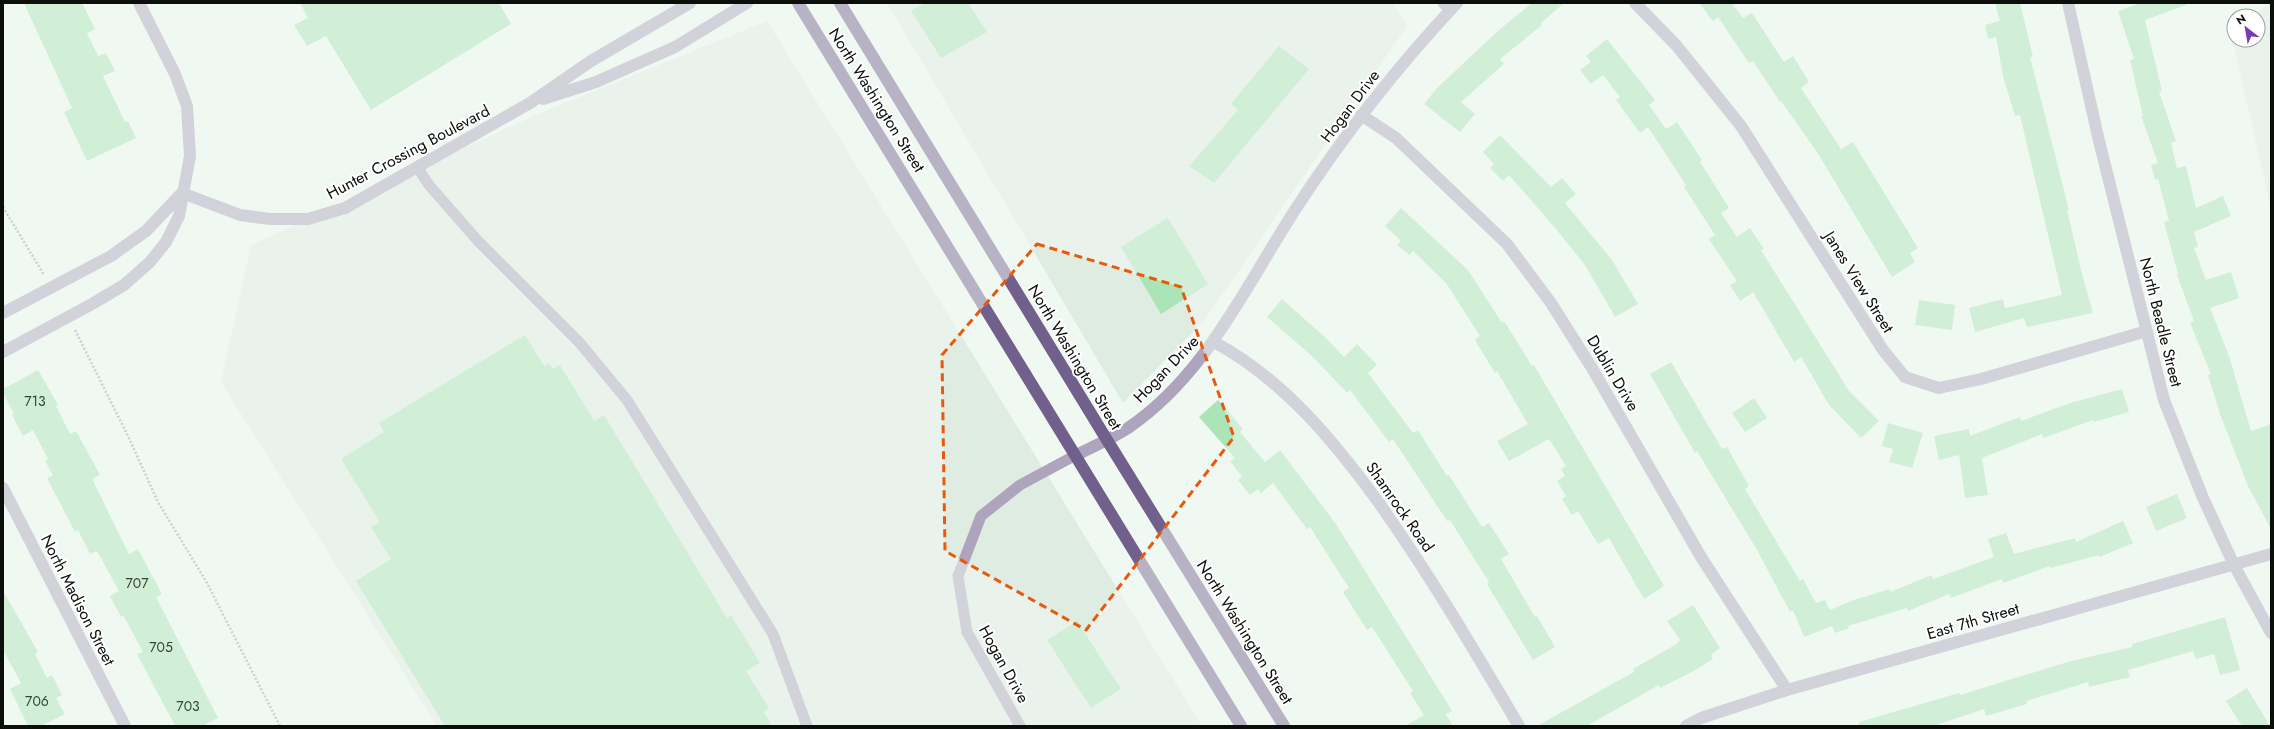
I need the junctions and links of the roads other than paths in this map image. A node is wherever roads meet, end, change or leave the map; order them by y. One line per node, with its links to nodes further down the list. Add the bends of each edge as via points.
1 (139, 3): 12 (street, via 175,74 187,106 190,156)
2 (690, 3): 9 (street, Hunter Crossing Boulevard, via 591,61)
3 (747, 3): 9 (street, Hunter Crossing Boulevard, via 675,47 596,82)
4 (798, 3): 18 (main road, North Washington Street)
5 (840, 3): 17 (main road, North Washington Street)
6 (1635, 3): 14 (street, Janes View Street, via 1676,45 1741,126 1883,350 1905,377 1939,388 1981,379)
7 (2068, 3): 14 (street, North Beadle Street, via 2099,141)
8 (1450, 5): 10 (street, Hogan Drive)
9 (530, 103): 11 (street, Hunter Crossing Boulevard)
10 (1361, 114): 15 (street, Hogan Drive, via 1296,209); 23 (street, Dublin Drive, via 1396,138 1507,244 1551,303 1592,368 1701,557)
11 (418, 167): 12 (street, Hunter Crossing Boulevard, via 345,208 308,219 270,219 240,214); 25 (lane, via 429,186 478,242 579,342 627,400 774,634)
12 (182, 193): 13 (street, via 146,231 111,256); 16 (street, via 179,216 166,242 150,262 124,285)
13 (3, 313)
14 (2147, 331): 21 (street, North Beadle Street, via 2164,400 2203,498)
15 (1214, 342): 17 (street, Hogan Drive, via 1173,390 1147,413); 29 (street, Shamrock Road, via 1241,357 1259,371 1313,420 1352,466 1449,607)
16 (3, 352)
17 (1107, 440): 18 (street, Hogan Drive); 28 (main road, North Washington Street)
18 (1074, 456): 26 (lane, Hogan Drive, via 1020,485 981,516 958,576 967,632); 27 (main road, North Washington Street)
19 (3, 488): 24 (street, North Madison Street)
20 (2271, 554): 21 (street, East 7th Street)
21 (2234, 565): 22 (street, North Beadle Street); 23 (street, East 7th Street)
22 (2271, 632)
23 (1787, 690): 30 (street, East 7th Street, via 1701,718)
24 (125, 726)
25 (807, 726)
26 (1020, 726)
27 (1241, 726)
28 (1284, 726)
29 (1519, 726)
30 (1686, 726)

